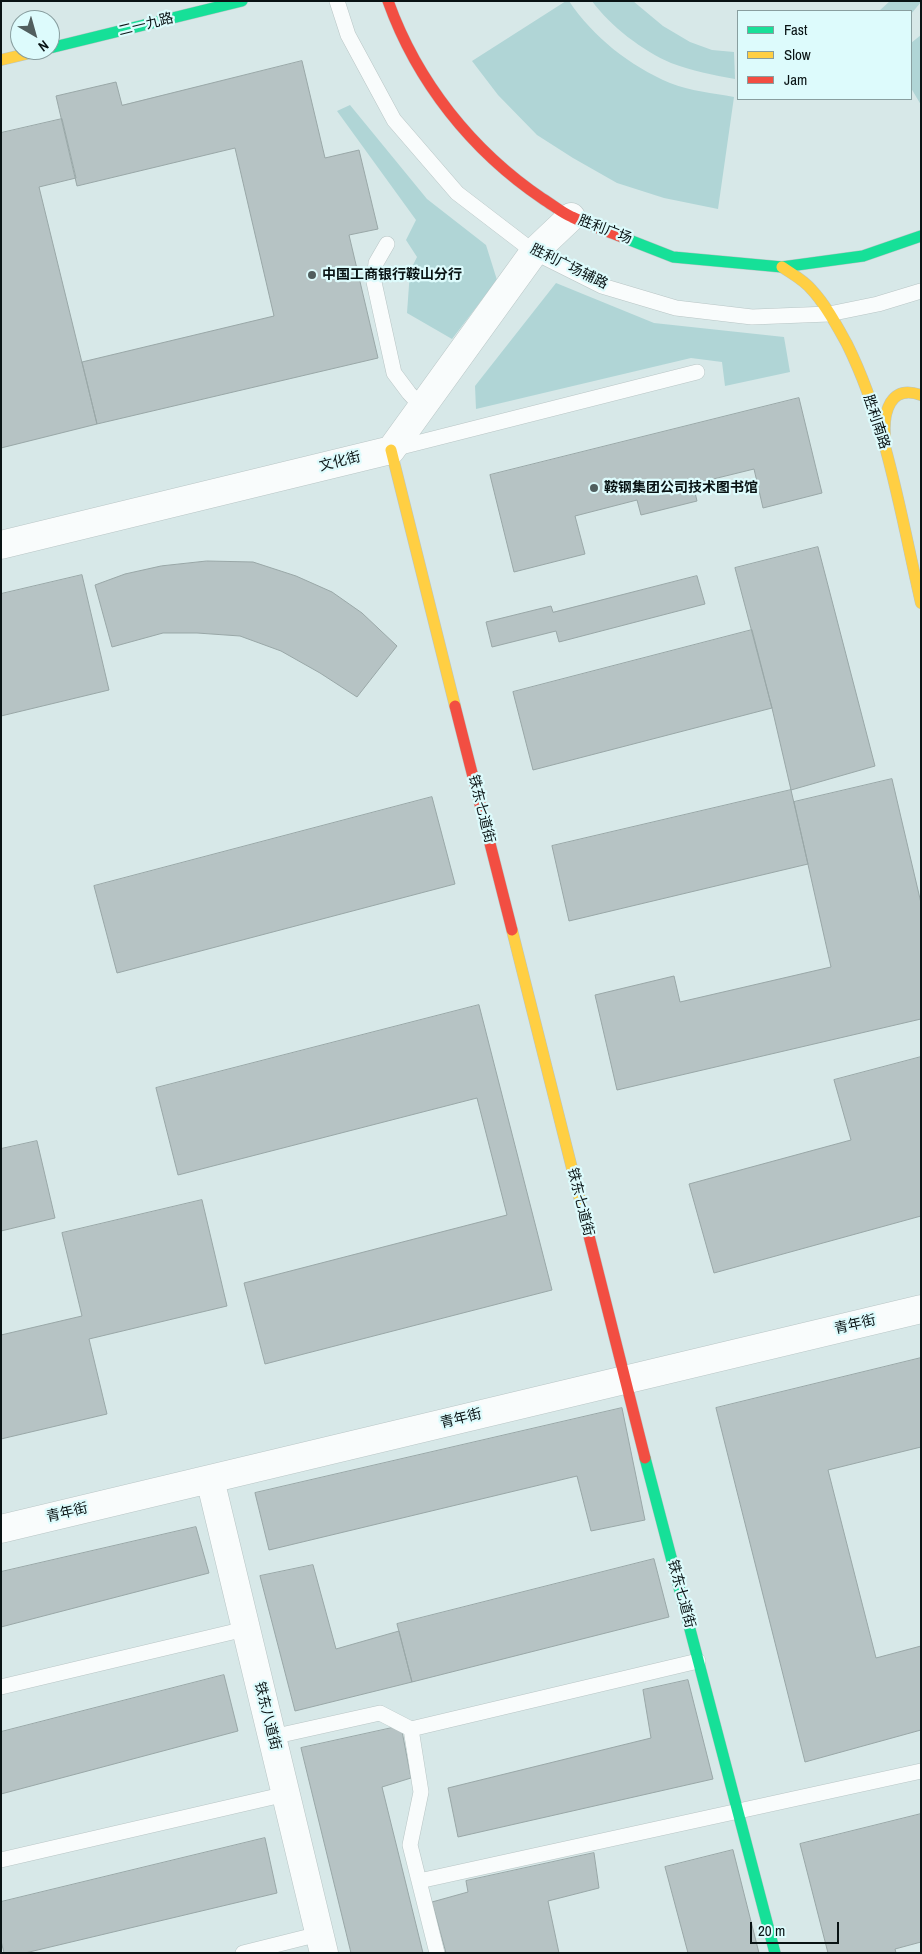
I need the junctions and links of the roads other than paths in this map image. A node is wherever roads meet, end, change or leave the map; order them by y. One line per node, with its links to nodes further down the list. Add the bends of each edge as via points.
1 (242, 1): 4 (street, 二一九路)
2 (337, 1): 8 (lane, 胜利广场辅路, via 348,35 394,120 457,194)
3 (388, 1): 5 (street, 胜利广场, via 398,29 429,86 470,137 517,181)
4 (60, 46)
5 (571, 217): 8 (street); 9 (street, 胜利广场, via 674,257)
6 (921, 236): 9 (street, 胜利广场, via 863,256)
7 (387, 244): 14 (lane, via 376,263 374,282 394,373)
8 (534, 252): 11 (lane, 胜利广场辅路, via 602,286 676,308 752,317); 14 (street)
9 (782, 267): 11 (street, 胜利南路, via 814,291)
10 (921, 291): 11 (lane, 胜利广场辅路)
11 (829, 314): 16 (street, 胜利南路, via 866,390)
12 (698, 372): 15 (lane)
13 (921, 395): 16 (street, via 916,392 897,395 887,407 884,431)
14 (422, 407): 15 (street)
15 (391, 450): 17 (street, 文化街); 20 (street, 铁东七道街)
16 (893, 474): 18 (street, 胜利南路)
17 (1, 544)
18 (921, 603)
19 (921, 1309): 20 (street, 青年街)
20 (625, 1380): 21 (street, 青年街); 24 (street, 铁东七道街)
21 (210, 1480): 22 (street, 青年街); 23 (street, 铁东八道街)
22 (1, 1529)
23 (245, 1629): 25 (lane); 27 (street, 铁东八道街)
24 (698, 1661): 26 (lane); 30 (street, 铁东七道街)
25 (1, 1687)
26 (411, 1729): 27 (lane, via 380,1713); 32 (lane, via 421,1792 410,1845)
27 (272, 1737): 29 (street, 铁东八道街)
28 (921, 1770): 30 (lane)
29 (286, 1794): 31 (lane); 33 (street, 铁东八道街)
30 (738, 1812): 32 (lane); 36 (street, 铁东七道街)
31 (1, 1860)
32 (420, 1881): 35 (lane)
33 (322, 1943): 34 (lane)
34 (243, 1953)
35 (437, 1953)
36 (775, 1953)

